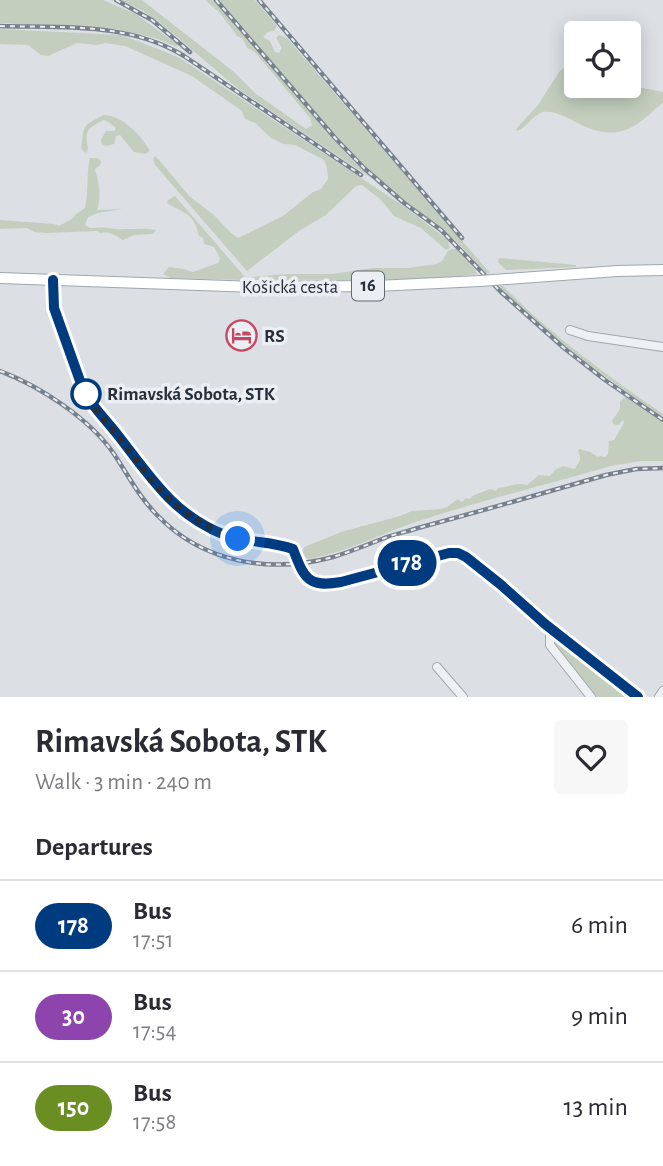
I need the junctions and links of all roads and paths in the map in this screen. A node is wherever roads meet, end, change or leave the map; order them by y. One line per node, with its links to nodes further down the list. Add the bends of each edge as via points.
1 (663, 270): 3 (main road, Košická cesta / 16, bridge, via 302,288)
2 (0, 278): 3 (main road, Košická cesta / 16)
3 (53, 280): 6 (street, via 54,308 84,392 160,490 194,519 238,539 293,549 306,576 326,585 458,553)
4 (570, 330): 5 (street)
5 (663, 347)
6 (554, 631): 10 (street, via 550,645); 11 (street)
7 (437, 667): 9 (street)
8 (663, 691): 12 (street)
9 (463, 697)
10 (591, 697)
11 (638, 697)
12 (659, 697)

